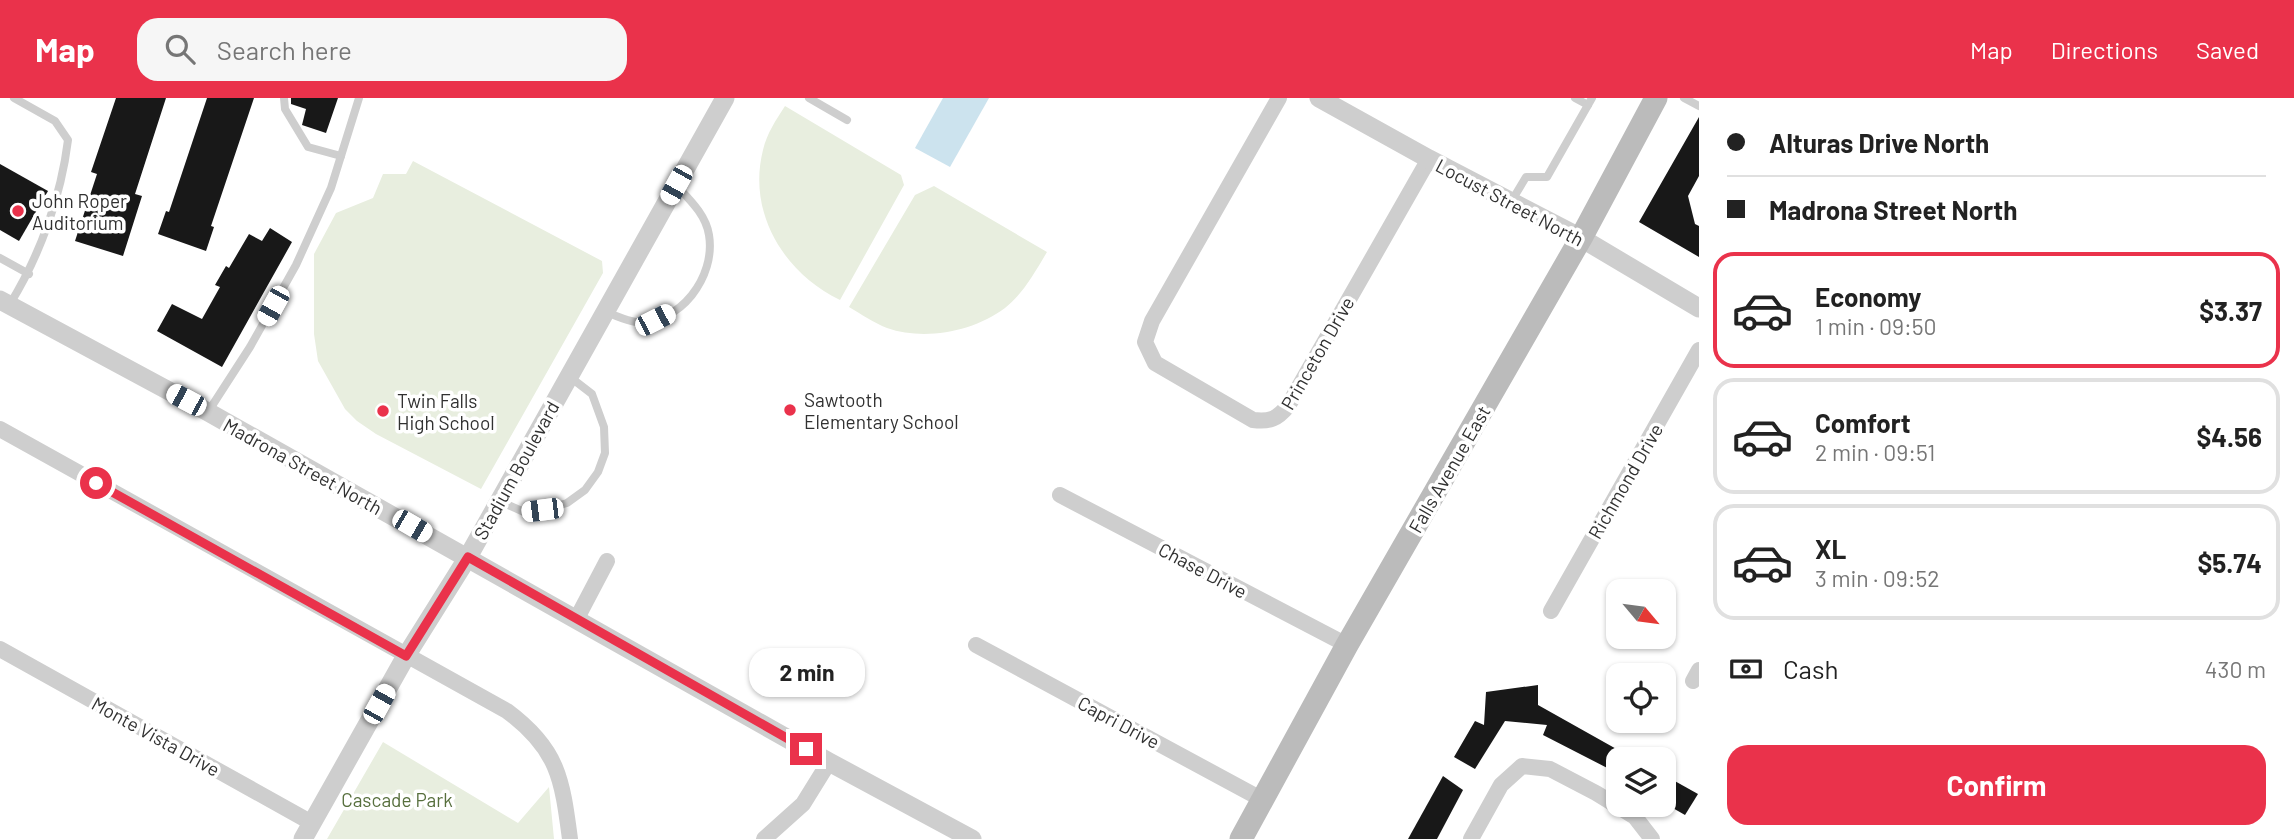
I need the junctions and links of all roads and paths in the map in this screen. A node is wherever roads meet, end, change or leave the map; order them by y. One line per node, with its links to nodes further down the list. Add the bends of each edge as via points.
1 (14, 98): 20 (lane, via 55,121 68,139 63,177)
2 (284, 98): 14 (lane, via 285,110 308,147)
3 (359, 98): 14 (lane)
4 (725, 98): 16 (street, Stadium Boulevard)
5 (809, 98): 13 (lane)
6 (1279, 98): 15 (street, Princeton Drive, via 1152,321 1145,342 1155,363 1253,420 1268,422 1287,406)
7 (1319, 98): 15 (street, Locust Street North)
8 (1575, 98): 11 (lane)
9 (1684, 98): 12 (lane)
10 (1650, 100): 18 (main road, Falls Avenue East)
11 (1590, 102): 17 (lane, via 1547,177 1526,177)
12 (1699, 106)
13 (847, 120)
14 (341, 156): 26 (lane, via 296,265)
15 (1429, 159): 17 (street, Locust Street North)
16 (676, 185): 23 (street, Stadium Boulevard); 23 (lane, via 696,206 709,234 709,262 701,284 682,306 655,320 634,322)
17 (1511, 202): 18 (street, Locust Street North)
18 (1581, 238): 22 (street, Locust Street North); 35 (main road, Falls Avenue East)
19 (0, 258): 20 (lane)
20 (29, 274): 21 (lane)
21 (5, 302): 26 (street, Madrona Street North)
22 (1699, 308)
23 (605, 312): 25 (street, Stadium Boulevard)
24 (1699, 350): 32 (street, Richmond Drive)
25 (569, 376): 29 (street, Stadium Boulevard); 29 (lane, via 592,394 604,427 605,453 598,472 585,490 567,503 524,512)
26 (208, 412): 30 (street, Madrona Street North)
27 (0, 429): 37 (street)
28 (1060, 495): 35 (street, Chase Drive)
29 (499, 501): 30 (street, Stadium Boulevard)
30 (468, 557): 33 (street, Madrona Street North); 37 (street, Stadium Boulevard)
31 (607, 562): 33 (street)
32 (1551, 611)
33 (576, 620): 38 (street, Madrona Street North)
34 (976, 645): 39 (street, Capri Drive)
35 (1347, 645): 39 (main road, Falls Avenue East)
36 (0, 649): 40 (street, Monte Vista Drive)
37 (406, 656): 40 (street, Stadium Boulevard); 41 (street, via 507,711 546,746 563,785)
38 (829, 762): 42 (street, via 803,804); 43 (street, Madrona Street North)
39 (1263, 800): 44 (main road, Falls Avenue East)
40 (307, 831)
41 (570, 839)
42 (764, 839)
43 (972, 839)
44 (1241, 839)
45 (1471, 839): 46 (street, via 1501,785 1522,766 1550,769 1596,793 1635,817)
46 (1652, 839)

